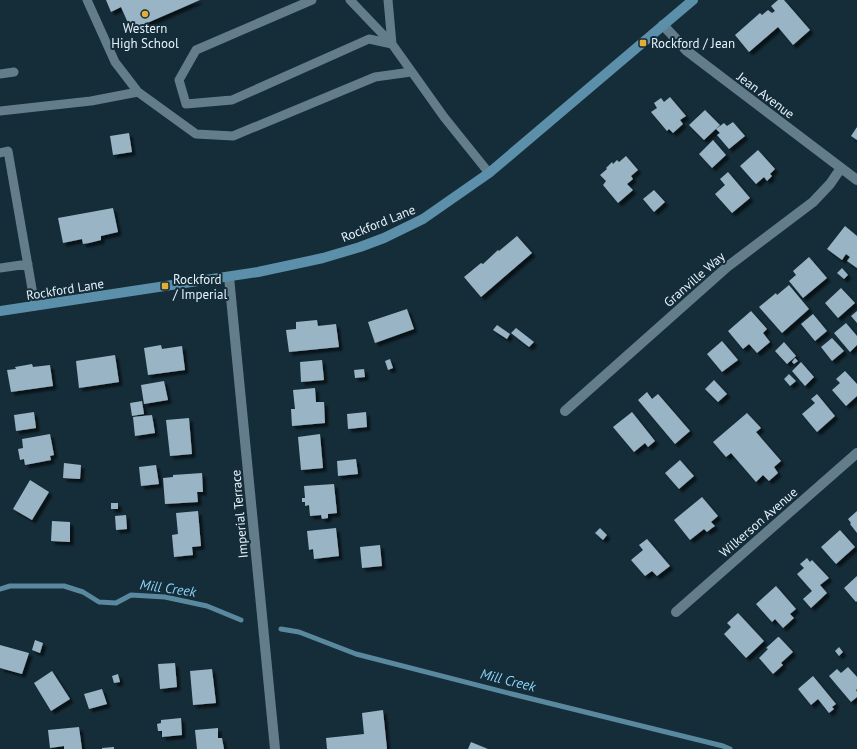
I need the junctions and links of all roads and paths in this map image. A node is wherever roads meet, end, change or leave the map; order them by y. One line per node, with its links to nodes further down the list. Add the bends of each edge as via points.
1 (87, 0): 13 (lane, via 115,62)
2 (312, 0): 9 (lane, via 196,50 179,80 186,104 232,100 369,39)
3 (350, 0): 7 (lane)
4 (357, 0): 7 (lane)
5 (388, 0): 9 (lane)
6 (693, 0): 8 (main road, Rockford Lane)
7 (362, 13): 9 (lane)
8 (663, 25): 16 (street, Jean Avenue, via 687,51); 17 (main road, Rockford Lane)
9 (392, 44): 11 (lane)
10 (14, 72): 12 (lane)
11 (411, 72): 13 (lane, via 375,77 233,136 196,134); 17 (lane)
12 (0, 74)
13 (138, 92): 14 (lane, via 91,101)
14 (0, 111)
15 (0, 153): 19 (lane, via 8,151)
16 (841, 168): 18 (street, Jean Avenue); 24 (street, Granville Way, via 813,202 727,267)
17 (488, 173): 21 (main road, Rockford Lane, via 423,219 384,238 323,258)
18 (857, 180)
19 (28, 264): 20 (lane); 22 (lane)
20 (0, 268)
21 (229, 277): 22 (main road, Rockford Lane); 27 (street, Imperial Terrace)
22 (35, 306): 23 (main road, Rockford Lane)
23 (0, 312)
24 (565, 411)
25 (857, 453): 26 (street, Wilkerson Avenue)
26 (676, 612)
27 (274, 749)

